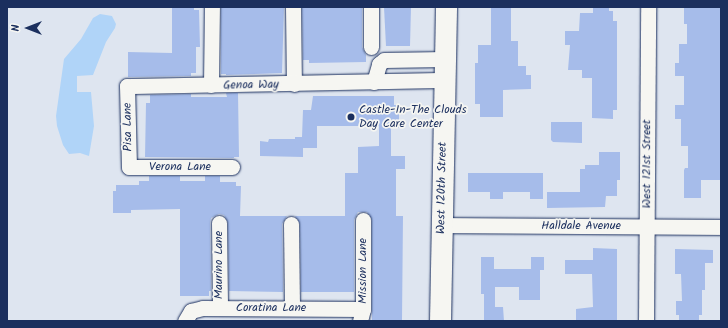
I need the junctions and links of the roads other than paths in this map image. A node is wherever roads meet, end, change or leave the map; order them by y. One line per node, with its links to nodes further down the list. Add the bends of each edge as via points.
1 (212, 7): 11 (street)
2 (293, 7): 10 (street)
3 (371, 7): 6 (street)
4 (446, 7): 7 (street, West 120th Street)
5 (648, 7): 19 (street, West 121st Street)
6 (371, 47)
7 (445, 59): 8 (street, West 120th Street); 9 (street, via 384,60)
8 (445, 80): 9 (street, Genoa Way); 18 (street, West 120th Street)
9 (374, 82): 10 (street, Genoa Way)
10 (294, 84): 11 (street, Genoa Way)
11 (211, 85): 12 (street, Genoa Way)
12 (127, 86): 13 (street, Pisa Lane)
13 (129, 167): 14 (street, Verona Lane)
14 (232, 167)
15 (363, 220): 23 (street, Mission Lane)
16 (219, 223): 21 (street, Maurino Lane)
17 (291, 224): 22 (street)
18 (441, 225): 19 (street, Halldale Avenue); 25 (street, West 120th Street)
19 (647, 226): 20 (street, Halldale Avenue); 26 (street, West 121st Street)
20 (721, 227)
21 (220, 308): 22 (street, Coratina Lane); 24 (street, Coratina Lane, via 191,311)
22 (292, 308): 23 (street, Coratina Lane)
23 (361, 315)
24 (185, 321)
25 (440, 321)
26 (646, 321)

